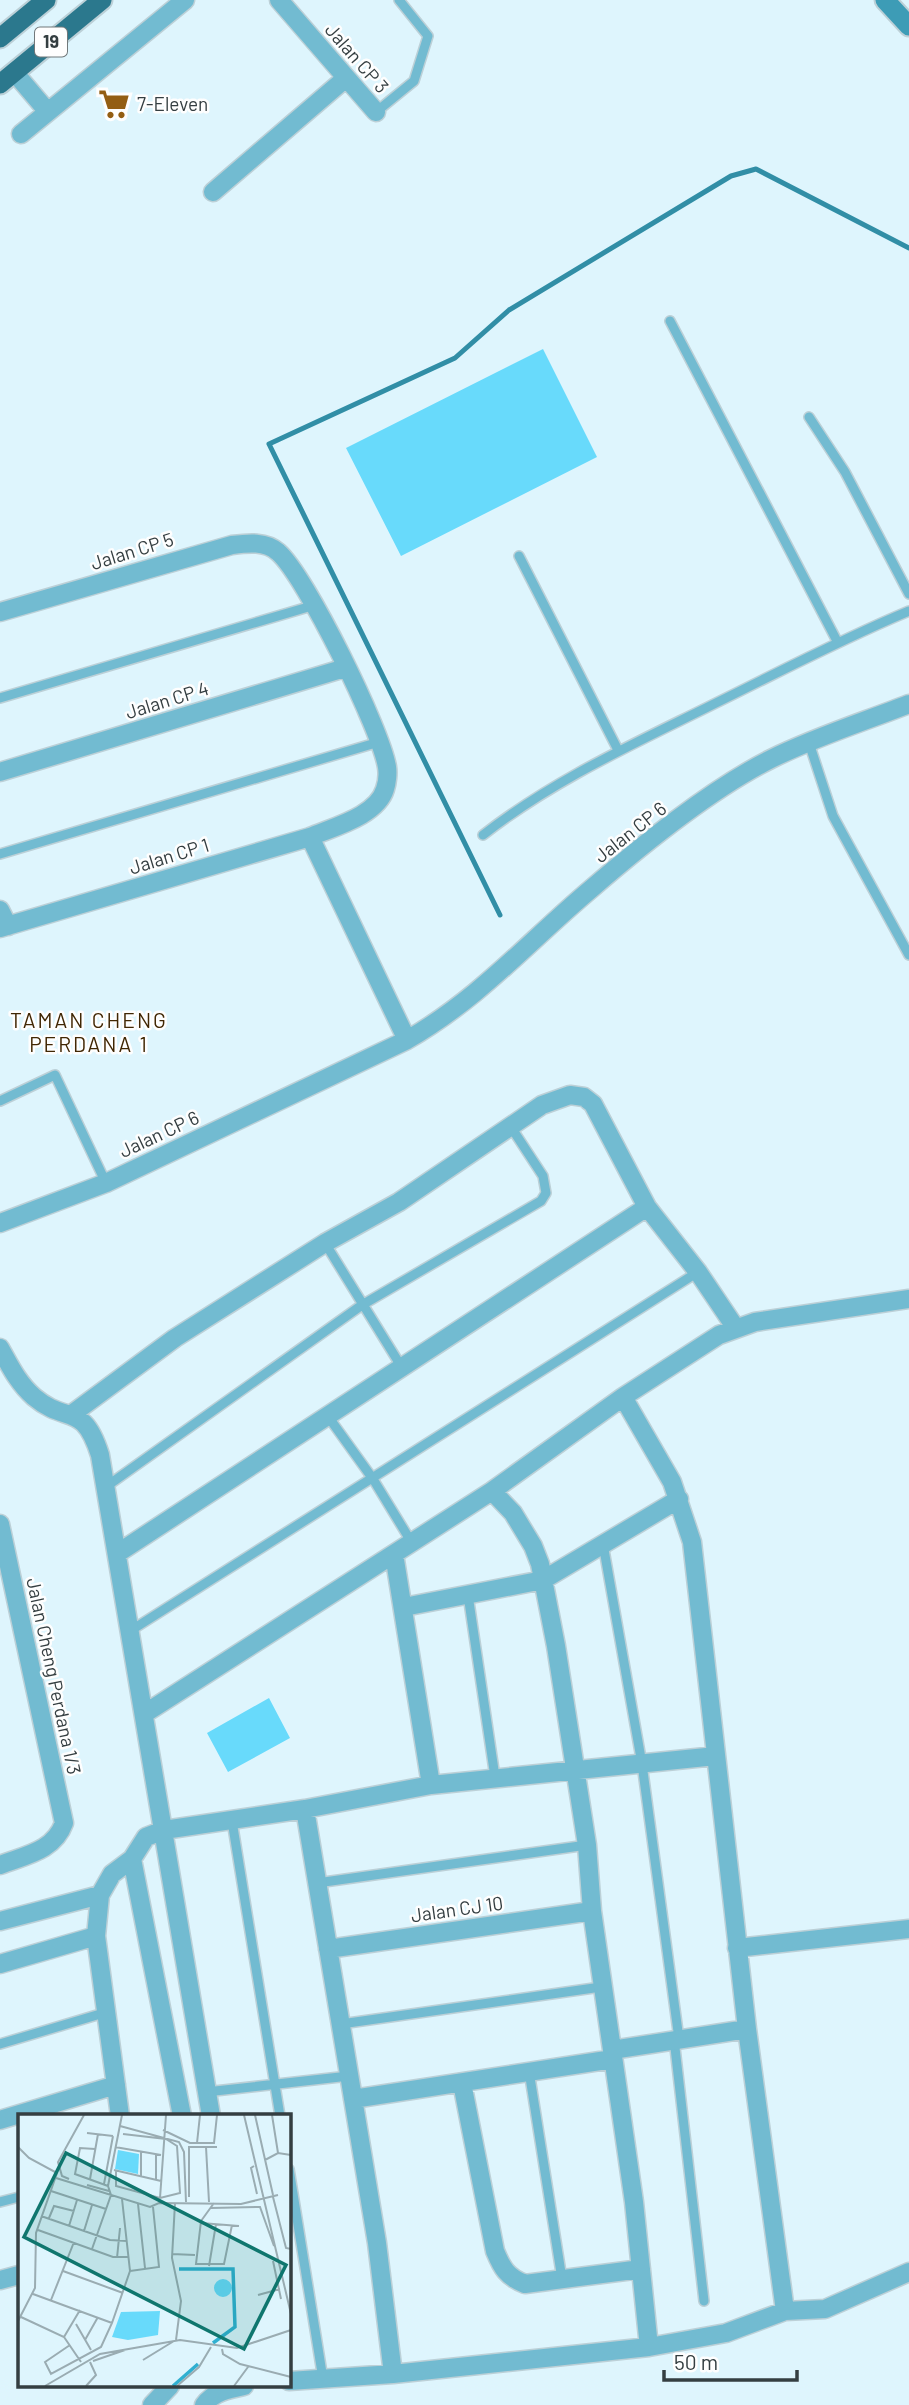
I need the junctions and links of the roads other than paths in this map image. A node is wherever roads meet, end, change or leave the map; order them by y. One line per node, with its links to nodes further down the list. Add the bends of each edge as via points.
1 (46, 0): 8 (highway, 19)
2 (102, 0): 9 (highway, 19)
3 (185, 0): 11 (street)
4 (279, 0): 10 (street, Jalan CP 3)
5 (399, 0): 12 (lane, via 428,36 414,81)
6 (885, 0): 7 (main road)
7 (909, 26)
8 (0, 38)
9 (7, 78): 11 (street)
10 (346, 78): 12 (street, Jalan CP 3); 14 (street)
11 (48, 111): 13 (street)
12 (376, 112)
13 (21, 134)
14 (214, 192)
15 (670, 321): 22 (lane)
16 (809, 417): 18 (lane, via 845,472)
17 (519, 555): 28 (lane)
18 (909, 594)
19 (315, 605): 21 (street, Jalan CP 5, via 293,568 276,550 257,543 232,545); 23 (street); 24 (lane)
20 (909, 611): 22 (lane)
21 (0, 612)
22 (837, 641): 28 (lane)
23 (345, 668): 26 (street); 29 (street, Jalan CP 4)
24 (0, 698)
25 (909, 704): 27 (street, Jalan CP 6)
26 (379, 742): 31 (street, Jalan CP 1, via 387,769 385,790 373,805 349,821); 32 (lane)
27 (809, 743): 34 (lane, via 833,816); 35 (street, Jalan CP 6, via 710,796 591,889 471,999)
28 (618, 750): 30 (lane, via 524,803)
29 (0, 772)
30 (483, 835)
31 (310, 837): 33 (street, Jalan CP 1); 35 (street)
32 (0, 854)
33 (3, 921)
34 (909, 955)
35 (407, 1040): 38 (street, Jalan CP 6)
36 (0, 1101): 38 (lane, via 55,1075)
37 (511, 1127): 39 (street, via 556,1098 584,1097 593,1104); 41 (street, via 399,1202); 44 (lane, via 544,1176 546,1193 541,1200)
38 (106, 1183): 40 (street, Jalan CP 6)
39 (647, 1207): 42 (street); 47 (street)
40 (0, 1223)
41 (325, 1243): 44 (lane); 50 (street, via 174,1338)
42 (698, 1272): 45 (street); 52 (lane)
43 (909, 1299): 45 (street)
44 (362, 1305): 47 (lane); 53 (lane)
45 (735, 1327): 49 (street)
46 (0, 1348): 48 (street)
47 (401, 1366): 51 (street)
48 (8, 1380): 50 (street, via 50,1407)
49 (623, 1397): 54 (street); 55 (street)
50 (72, 1413): 53 (street, via 95,1438)
51 (327, 1415): 52 (lane); 59 (street)
52 (373, 1479): 57 (lane); 64 (lane)
53 (107, 1486): 59 (street)
54 (492, 1491): 57 (street); 61 (street, via 513,1513 533,1546)
55 (679, 1499): 58 (street); 66 (street, via 692,1542)
56 (0, 1524): 76 (street, Jalan Cheng Perdana 1/3, via 64,1823 50,1846)
57 (412, 1543): 60 (street)
58 (603, 1544): 61 (street); 67 (lane)
59 (118, 1553): 64 (street)
60 (394, 1554): 63 (street); 65 (street)
61 (543, 1580): 62 (street); 68 (street)
62 (468, 1595): 63 (street); 69 (lane)
63 (404, 1607): 70 (street)
64 (130, 1631): 65 (street)
65 (144, 1714): 73 (street)
66 (716, 1756): 67 (street); 83 (street)
67 (642, 1764): 68 (street); 90 (lane)
68 (576, 1770): 69 (street); 74 (street)
69 (495, 1777): 70 (street)
70 (430, 1785): 71 (street)
71 (305, 1809): 72 (street); 77 (street)
72 (232, 1821): 73 (street); 96 (lane)
73 (164, 1830): 75 (street, via 146,1837); 98 (street)
74 (587, 1845): 77 (lane); 79 (street)
75 (132, 1859): 78 (street, via 112,1874); 102 (street)
76 (0, 1865)
77 (317, 1883): 84 (street)
78 (100, 1895): 80 (street); 82 (street)
79 (592, 1911): 84 (street, Jalan CJ 10); 86 (street)
80 (0, 1921)
81 (909, 1929): 83 (street)
82 (96, 1936): 85 (street); 87 (street)
83 (737, 1948): 89 (street)
84 (328, 1949): 88 (street)
85 (0, 1964)
86 (601, 1987): 88 (lane); 92 (street)
87 (107, 2012): 91 (lane); 97 (street)
88 (341, 2024): 94 (street)
89 (747, 2029): 90 (street); 116 (street)
90 (677, 2039): 92 (street); 115 (lane)
91 (0, 2044)
92 (613, 2054): 93 (street); 110 (street)
93 (529, 2071): 95 (street); 113 (lane)
94 (349, 2076): 96 (lane); 99 (street)
95 (462, 2083): 99 (street); 113 (street, via 501,2268 511,2279 525,2284)
96 (275, 2084): 98 (lane); 104 (lane)
97 (116, 2085): 100 (street); 101 (street)
98 (206, 2092): 103 (street)
99 (354, 2099): 118 (street)
100 (20, 2114)
101 (120, 2114)
102 (182, 2114)
103 (211, 2114)
104 (280, 2114)
105 (18, 2115): 106 (street)
106 (0, 2120)
107 (290, 2175): 119 (lane)
108 (18, 2197): 109 (lane)
109 (0, 2202)
110 (641, 2269): 113 (street); 117 (street)
111 (909, 2272): 116 (street, via 825,2309)
112 (18, 2275): 114 (street)
113 (562, 2279)
114 (0, 2280)
115 (704, 2301)
116 (785, 2311): 117 (street, via 726,2333)
117 (649, 2347): 118 (street)
118 (393, 2374): 119 (street)
119 (323, 2379): 120 (street)
120 (290, 2381)
121 (168, 2388): 123 (street)
122 (232, 2388): 124 (street)
123 (152, 2405)
124 (204, 2405)

